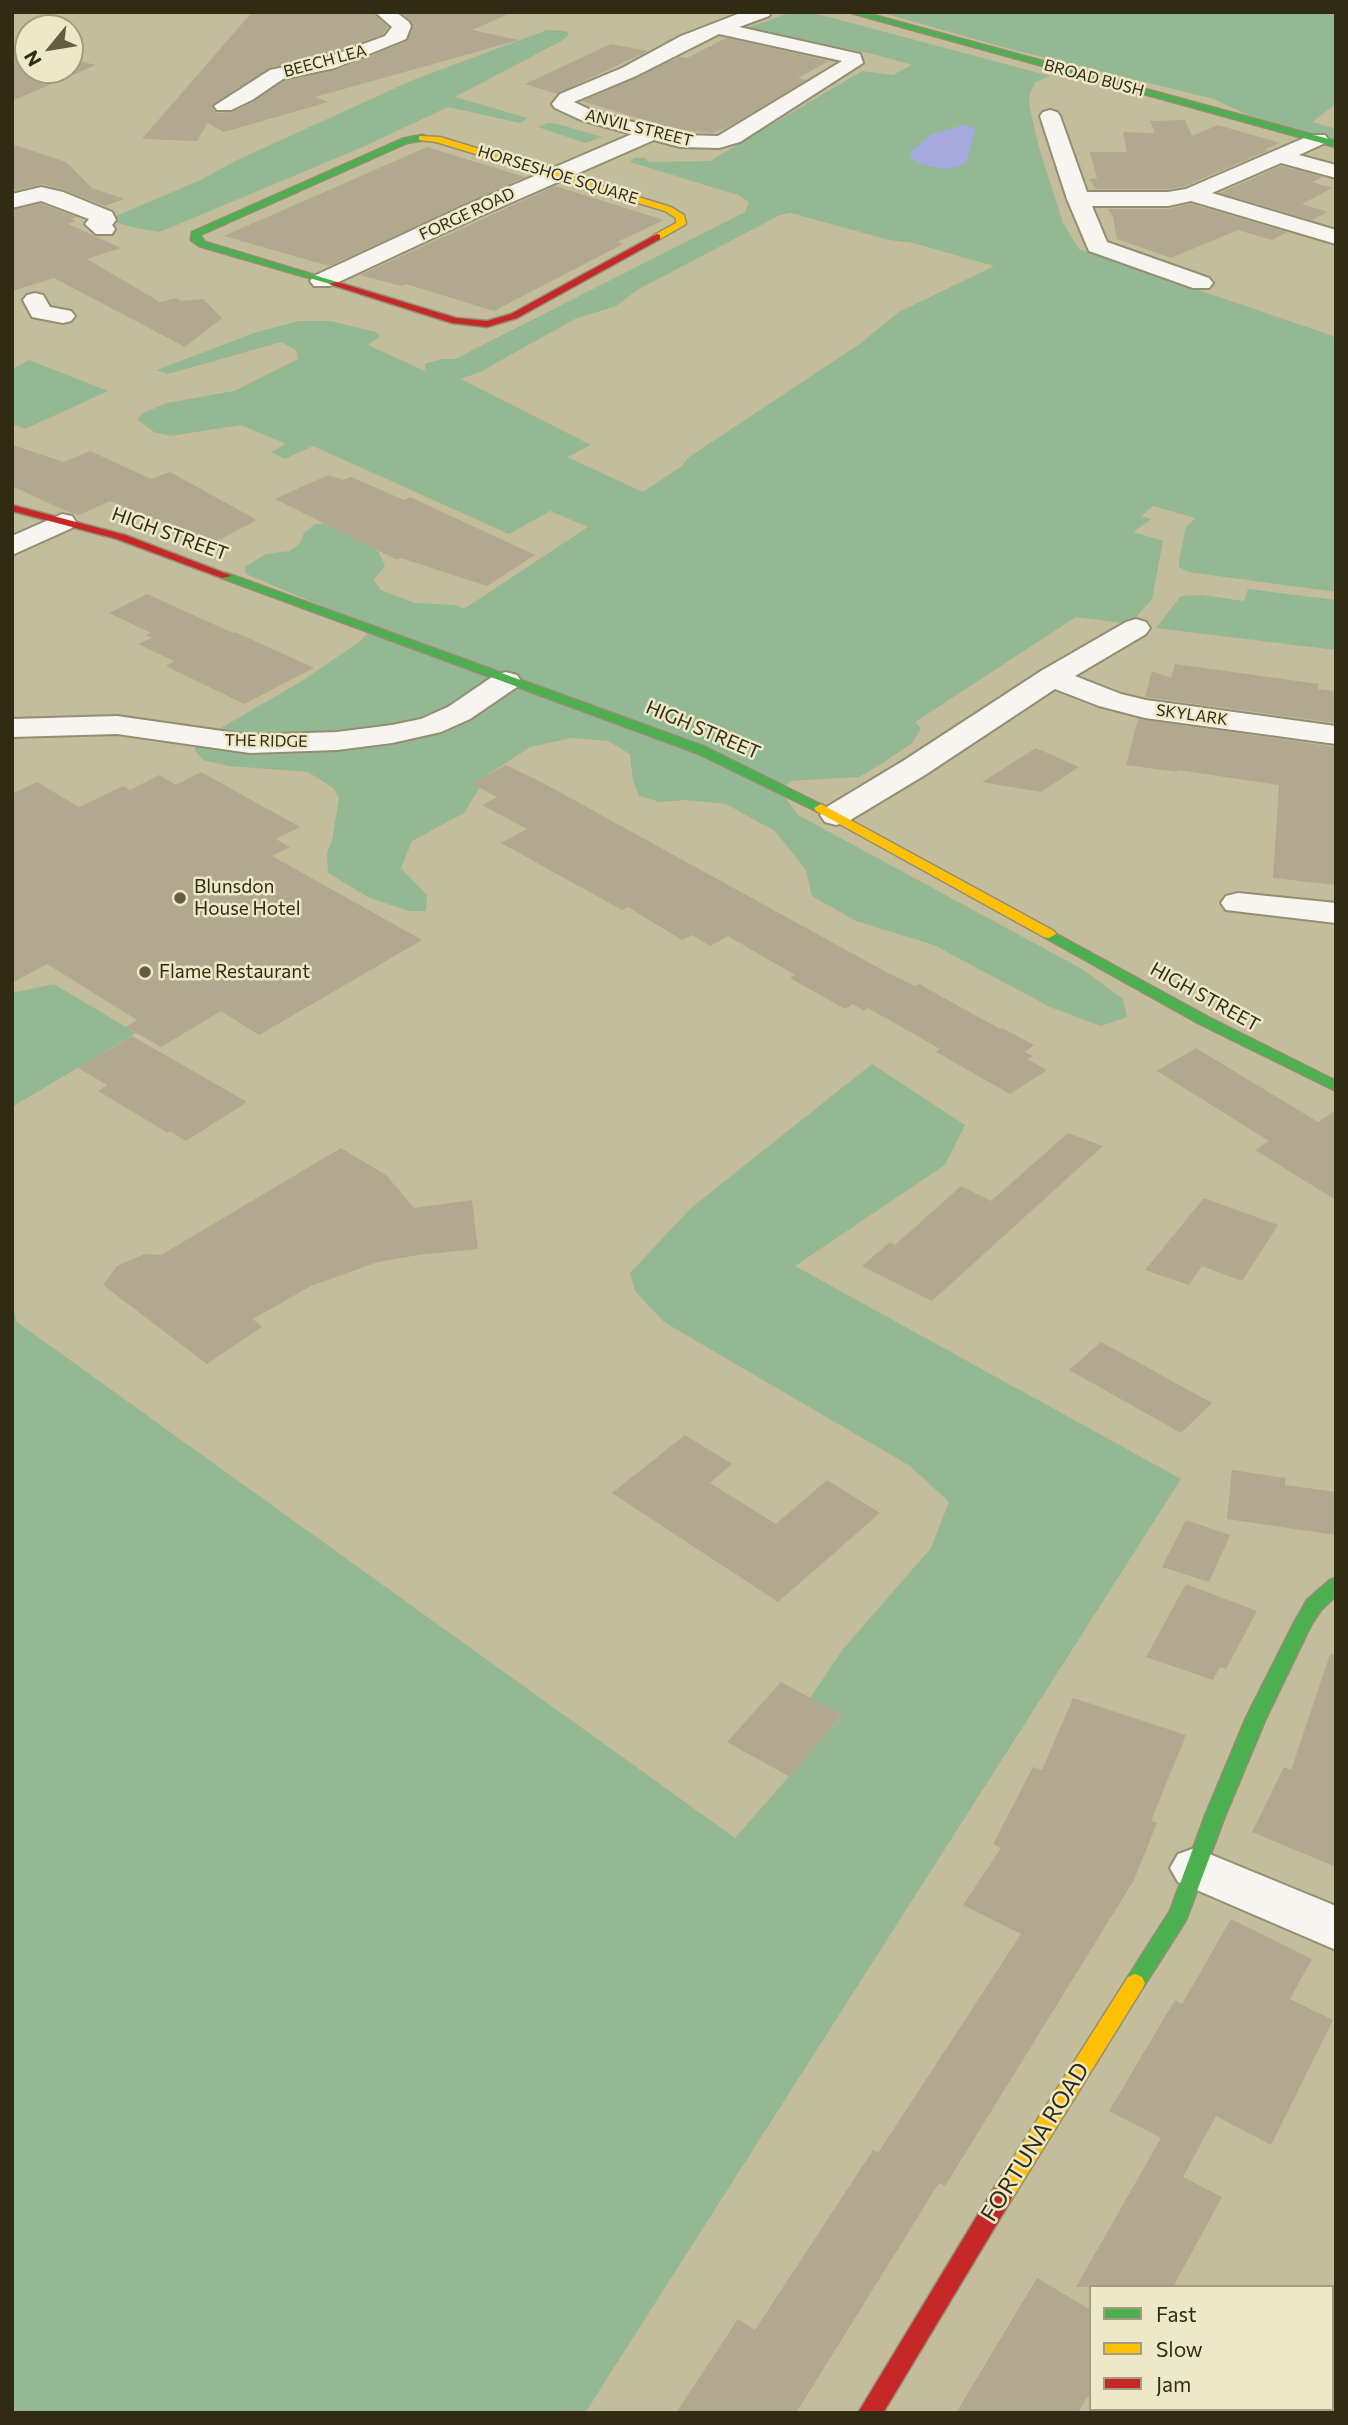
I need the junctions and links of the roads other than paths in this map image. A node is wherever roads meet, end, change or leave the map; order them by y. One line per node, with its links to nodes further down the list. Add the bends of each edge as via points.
1 (384, 12): 5 (street, BEECH LEA, via 402,26 393,40 328,64 277,74)
2 (762, 12): 4 (street, ANVIL STREET)
3 (852, 12): 8 (street, BROAD BUSH)
4 (717, 28): 7 (street, ANVIL STREET, via 562,102 588,116); 7 (street, ANVIL STREET, via 817,48 853,58 853,63 733,138 704,144)
5 (224, 106)
6 (1050, 116): 13 (street)
7 (652, 133): 11 (street, FORGE ROAD)
8 (1327, 141): 9 (street)
9 (1280, 156): 10 (street); 12 (street)
10 (1336, 172)
11 (559, 175): 17 (street, FORGE ROAD); 17 (street, HORSESHOE SQUARE, via 668,209 681,216 681,224 514,316 487,324 455,321); 17 (street, HORSESHOE SQUARE, via 422,138 404,141 195,234 202,244)
12 (1192, 194): 13 (street); 16 (street)
13 (1078, 199): 18 (street, via 1097,246)
14 (12, 201): 15 (street, via 41,194 55,197 104,217 96,224)
15 (104, 229)
16 (1335, 249)
17 (323, 281)
18 (1201, 283)
19 (12, 508): 20 (street, HIGH STREET)
20 (62, 522): 21 (street); 24 (street, HIGH STREET, via 121,537)
21 (12, 547)
22 (1136, 628): 23 (street)
23 (1052, 677): 26 (street, SKYLARK, via 1110,701 1145,709); 27 (street)
24 (506, 681): 25 (street, THE RIDGE, via 459,713 430,726 337,741 250,744 117,725); 27 (street, HIGH STREET, via 701,750)
25 (12, 728)
26 (1336, 735)
27 (836, 815): 30 (street, HIGH STREET, via 1203,1020)
28 (1238, 902): 29 (street)
29 (1336, 913)
30 (1336, 1087)
31 (1336, 1585): 32 (street, FORTUNA ROAD, via 1303,1623 1256,1718)
32 (1195, 1868): 33 (street); 34 (street, FORTUNA ROAD, via 1179,1914)
33 (1336, 1928)
34 (870, 2413)

